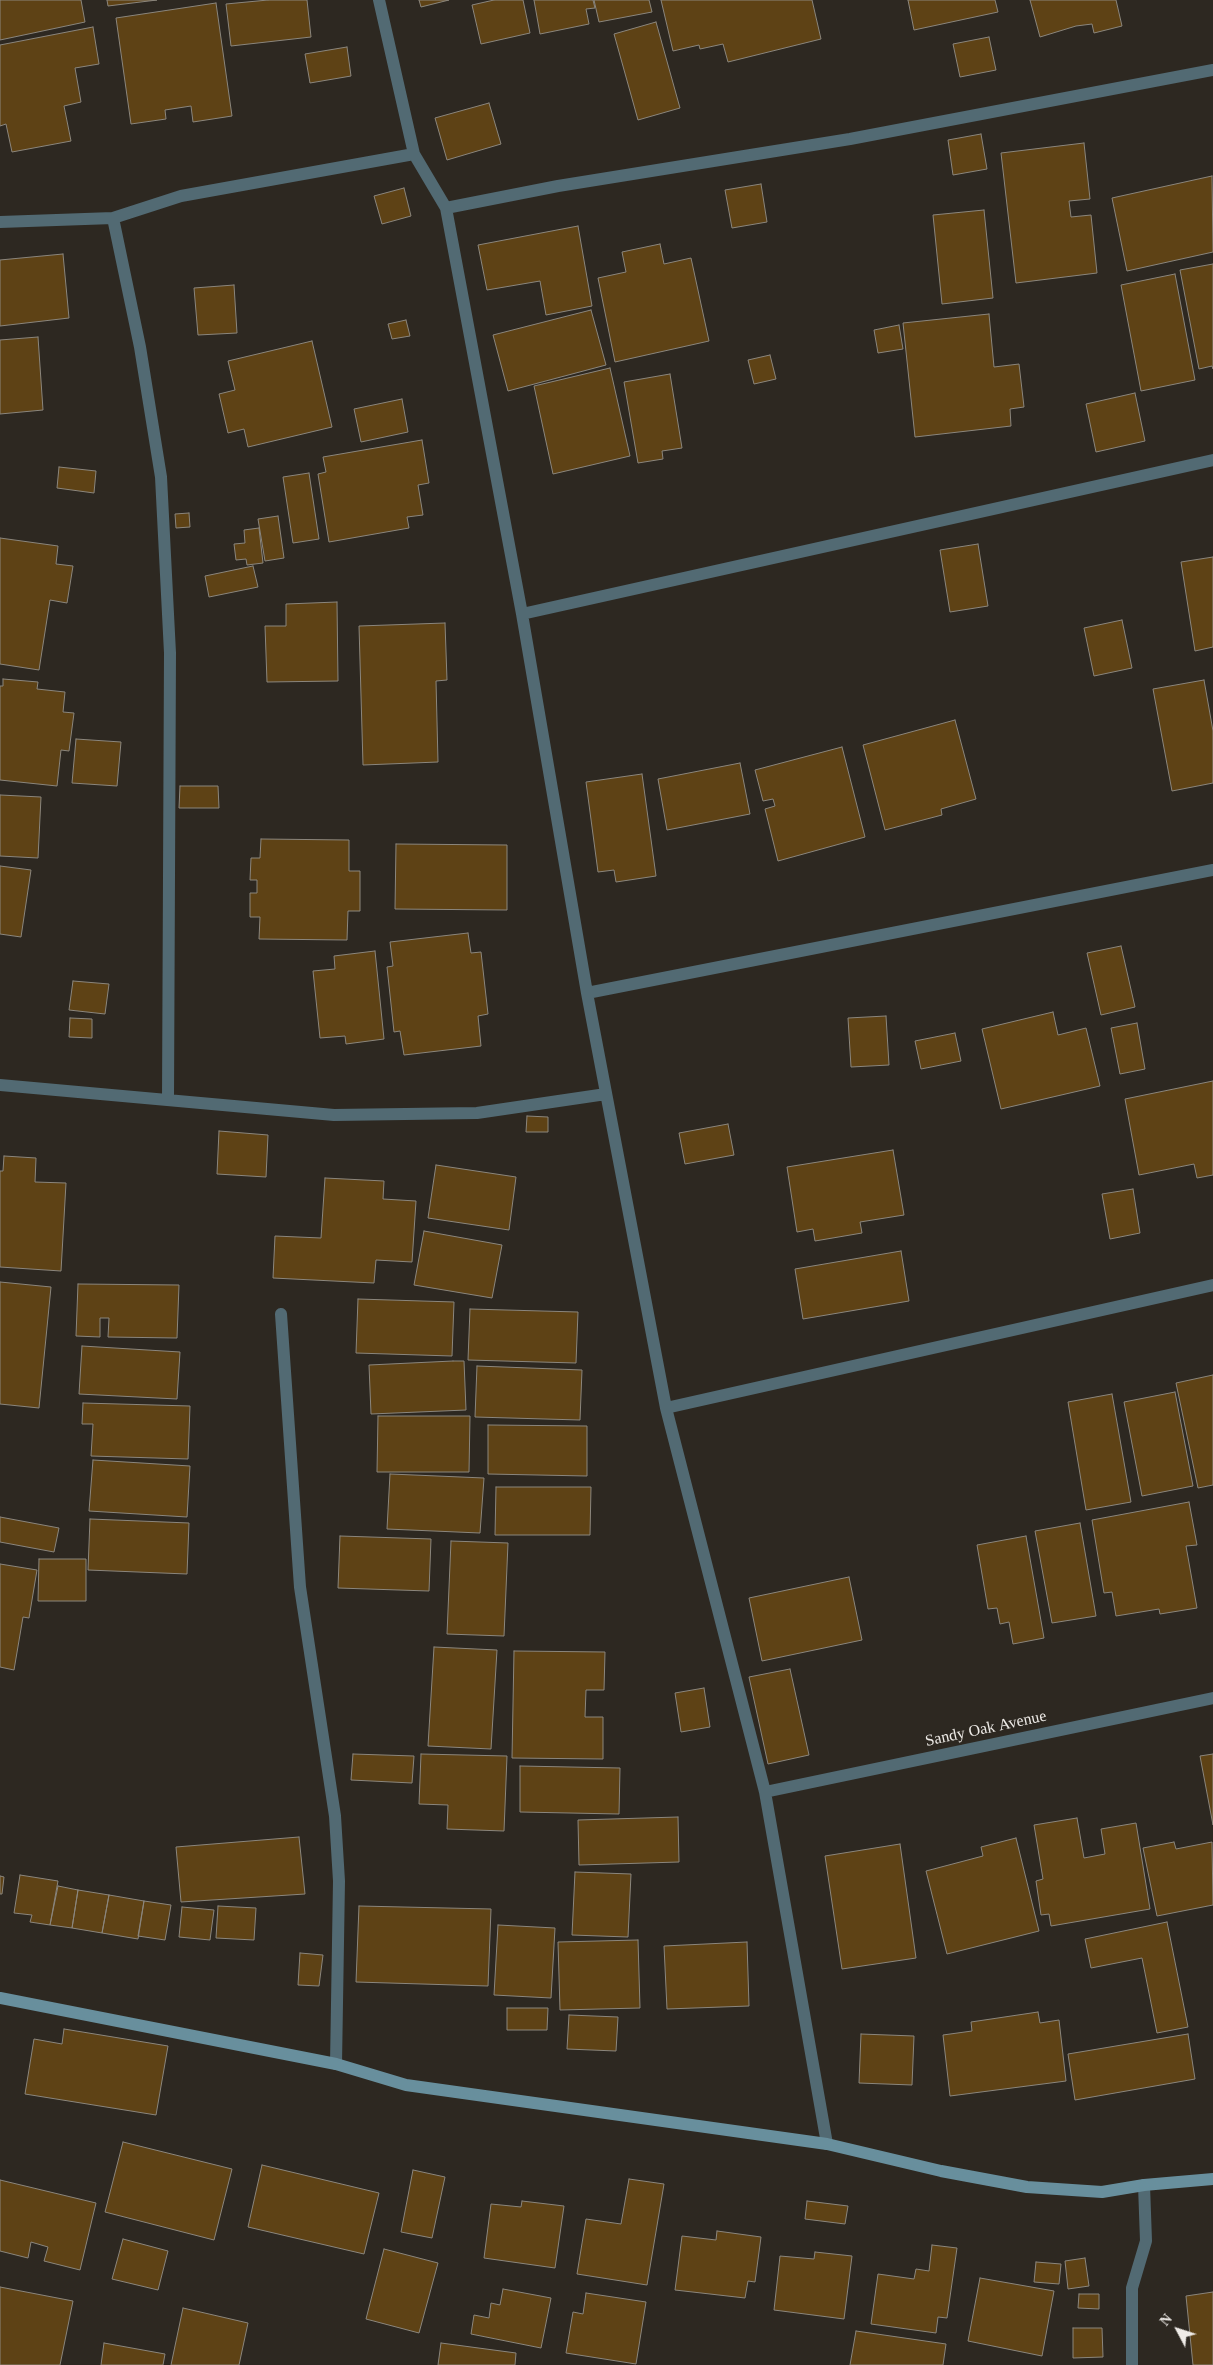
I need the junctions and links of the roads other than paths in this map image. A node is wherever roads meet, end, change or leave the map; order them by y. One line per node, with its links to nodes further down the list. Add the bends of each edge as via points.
1 (379, 0): 3 (street)
2 (1213, 70): 4 (street, via 850,139 558,186)
3 (414, 154): 4 (street); 5 (street, via 181,196)
4 (446, 208): 8 (street)
5 (112, 218): 6 (street); 13 (street, via 140,347 161,477 170,653)
6 (0, 222)
7 (1213, 460): 8 (street)
8 (522, 614): 10 (street)
9 (1213, 870): 10 (street)
10 (587, 993): 12 (street)
11 (0, 1085): 13 (street)
12 (606, 1094): 13 (street, via 477,1113 334,1115); 16 (street)
13 (168, 1098)
14 (1213, 1285): 16 (street)
15 (281, 1314): 20 (street, via 300,1587 335,1816 339,1881)
16 (666, 1408): 18 (street)
17 (1213, 1698): 18 (street, Sandy Oak Avenue)
18 (765, 1792): 21 (street)
19 (0, 1998): 20 (street)
20 (336, 2064): 21 (street, via 406,2085)
21 (826, 2144): 23 (street, via 941,2172 1028,2187 1102,2192)
22 (1213, 2179): 23 (street)
23 (1144, 2185): 24 (street, via 1146,2241 1132,2288)
24 (1132, 2365)

